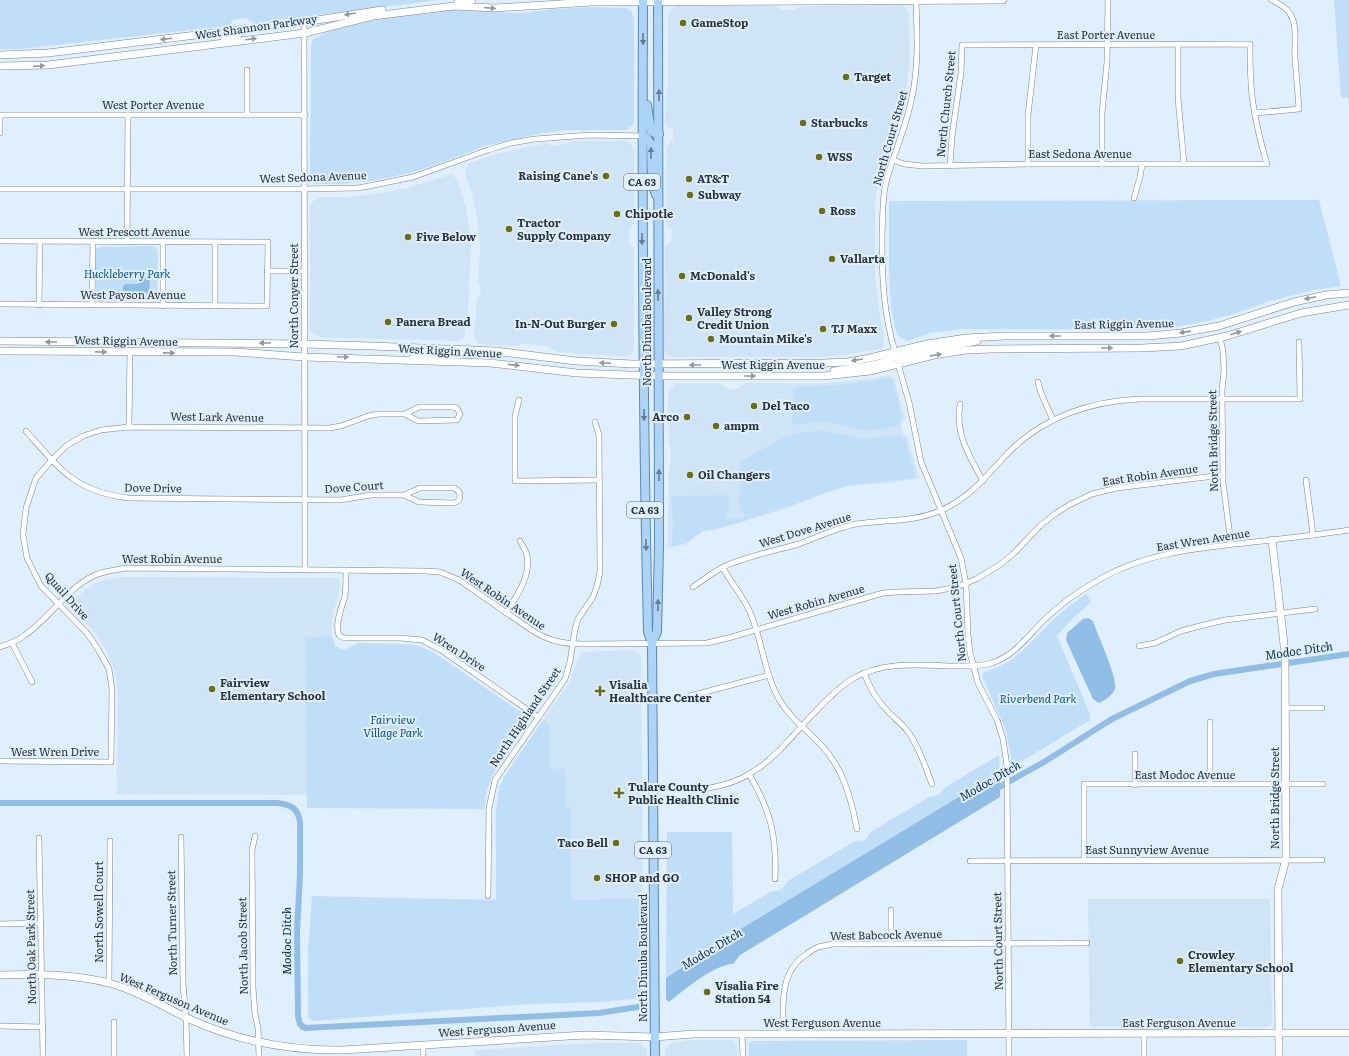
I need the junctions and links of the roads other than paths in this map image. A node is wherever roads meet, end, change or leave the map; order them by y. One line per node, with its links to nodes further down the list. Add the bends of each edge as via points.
1 (472, 0): 10 (street, West Shannon Parkway, one-way to 10)
2 (788, 0): 8 (street, West Shannon Parkway); 9 (street, West Shannon Parkway)
3 (1003, 0): 9 (street, West Shannon Parkway)
4 (1108, 0): 15 (street)
5 (1271, 0): 22 (street, via 1287,9 1293,19 1298,109)
6 (643, 1): 7 (street, West Shannon Parkway); 12 (street, West Shannon Parkway, one-way to 6, via 385,14 454,6 508,8); 21 (main road, North Dinuba Boulevard / CA 63, one-way to 21)
7 (658, 1): 8 (street, West Shannon Parkway); 28 (main road, North Dinuba Boulevard / CA 63, one-way to 7)
8 (716, 1)
9 (916, 1): 30 (street, North Court Street, via 916,74 909,112)
10 (304, 22): 11 (street, West Shannon Parkway); 12 (street, North Conyer Street)
11 (245, 29): 17 (street, via 232,37 188,42); 18 (street, West Shannon Parkway, one-way to 18, via 48,53)
12 (305, 33): 17 (street, West Shannon Parkway, one-way to 12); 26 (street, North Conyer Street)
13 (962, 45): 14 (street, East Porter Avenue); 34 (street, North Church Street)
14 (1036, 45): 15 (street, East Porter Avenue); 31 (street, via 1028,115)
15 (1108, 45): 16 (street, East Porter Avenue); 32 (street, via 1102,113)
16 (1178, 45): 22 (street, East Porter Avenue, via 1250,44 1250,76); 33 (street, via 1178,98)
17 (180, 48): 19 (street, West Shannon Parkway, one-way to 17, via 48,65)
18 (0, 55)
19 (0, 66)
20 (247, 70): 25 (street)
21 (643, 79): 28 (main road, via 651,131); 29 (main road, North Dinuba Boulevard / CA 63)
22 (1255, 113): 33 (street, East Sedona Avenue, via 1267,164)
23 (0, 115): 24 (street, West Porter Avenue); 27 (street)
24 (128, 115): 25 (street, West Porter Avenue); 37 (street)
25 (247, 115): 26 (street, West Porter Avenue)
26 (305, 116): 38 (street, North Conyer Street)
27 (0, 133)
28 (659, 134): 40 (main road, North Dinuba Boulevard / CA 63)
29 (643, 136): 38 (street, West Sedona Avenue, via 590,135 535,139 488,150 413,177 358,188); 40 (main road, one-way to 29, via 652,182 651,144); 67 (main road, North Dinuba Boulevard / CA 63, one-way to 67)
30 (893, 160): 34 (street, East Sedona Avenue, via 924,166); 64 (street, North Court Street, via 883,203 882,273 885,307)
31 (1028, 164): 32 (street, East Sedona Avenue); 34 (street, East Sedona Avenue)
32 (1102, 164): 35 (street, East Sedona Avenue)
33 (1184, 164): 35 (street, East Sedona Avenue)
34 (950, 165)
35 (1142, 165): 39 (street)
36 (0, 189): 37 (street, West Sedona Avenue)
37 (128, 189): 38 (street, West Sedona Avenue); 44 (street)
38 (304, 189): 48 (street, North Conyer Street)
39 (1134, 198)
40 (658, 201): 69 (main road, North Dinuba Boulevard / CA 63, one-way to 40)
41 (0, 242): 42 (street, West Prescott Avenue)
42 (40, 242): 43 (street, West Prescott Avenue); 51 (street)
43 (92, 242): 44 (street, West Prescott Avenue); 52 (street)
44 (127, 242): 45 (street, West Prescott Avenue)
45 (163, 242): 46 (street, West Prescott Avenue); 54 (street)
46 (215, 242): 47 (street, West Prescott Avenue, via 268,242); 55 (street)
47 (267, 271): 48 (street); 55 (street, West Payson Avenue, via 267,306)
48 (304, 271): 60 (street, North Conyer Street)
49 (1349, 293): 56 (street, East Riggin Avenue, one-way to 56, via 1294,302 1219,326 1181,333 1148,336)
50 (0, 304): 51 (street, West Payson Avenue)
51 (39, 305): 52 (street, West Payson Avenue)
52 (92, 305): 54 (street, West Payson Avenue)
53 (1349, 305): 57 (street, one-way to 53, via 1295,314)
54 (163, 306): 55 (street, West Payson Avenue)
55 (215, 306)
56 (992, 336): 64 (street, East Riggin Avenue, via 946,340); 68 (street, via 902,356)
57 (1220, 338): 68 (street, one-way to 57, via 966,350 1161,348); 74 (street, North Bridge Street, via 1224,361)
58 (0, 341): 60 (street, West Riggin Avenue, one-way to 58)
59 (1299, 342): 74 (street, West Dove Avenue, via 1300,399)
60 (304, 344): 61 (street, West Riggin Avenue); 65 (street, North Conyer Street)
61 (468, 349): 66 (street, via 461,355 424,355); 67 (street, West Riggin Avenue, one-way to 61, via 582,362 514,352)
62 (0, 351): 63 (street, West Riggin Avenue, one-way to 63)
63 (130, 352): 65 (street, West Riggin Avenue, one-way to 65, via 235,352); 80 (street)
64 (895, 352): 69 (street, West Riggin Avenue, one-way to 69, via 848,362); 72 (street, via 892,359 883,362)
65 (304, 357): 66 (street, West Riggin Avenue, one-way to 66); 81 (street, North Conyer Street)
66 (407, 360): 70 (street, West Riggin Avenue, one-way to 70, via 490,363)
67 (644, 364): 69 (street, West Riggin Avenue); 70 (main road, North Dinuba Boulevard / CA 63)
68 (898, 364): 72 (street, West Riggin Avenue, via 857,373); 90 (street, North Court Street, via 909,402 919,456)
69 (658, 365): 71 (main road, North Dinuba Boulevard / CA 63)
70 (644, 376): 71 (street, West Riggin Avenue); 107 (main road, North Dinuba Boulevard / CA 63, one-way to 107, via 648,632)
71 (658, 376): 72 (street, West Riggin Avenue, one-way to 72); 107 (main road, North Dinuba Boulevard / CA 63, one-way to 71, via 658,625)
72 (811, 376)
73 (1038, 382): 78 (street)
74 (1222, 399): 78 (street, West Dove Avenue, via 1126,399 1091,405); 84 (street, North Bridge Street)
75 (519, 400): 85 (street, via 514,416 515,481)
76 (960, 404): 87 (street, via 959,429 963,443)
77 (405, 414): 77 (street, via 418,421 457,420 460,414 457,408 426,407 415,408); 81 (street, West Lark Avenue, via 379,414 336,427)
78 (1053, 420): 87 (street, West Dove Avenue, via 1020,442)
79 (595, 422): 85 (street, North Highland Street, via 599,435)
80 (129, 427): 81 (street, West Lark Avenue); 83 (street, Quail Drive, via 101,430 83,436 66,446)
81 (304, 428): 89 (street, North Conyer Street)
82 (26, 431): 83 (street, Dove Drive)
83 (52, 460): 89 (street, Dove Drive, via 71,479 99,493 113,496); 101 (street, Quail Drive, via 36,478 26,508 23,535 27,558 35,575 41,586)
84 (1223, 475): 95 (street, North Bridge Street); 99 (street, East Robin Avenue, via 1118,488 1086,496 1040,525 998,566)
85 (599, 480): 108 (street, North Highland Street, via 600,572 593,597 578,619)
86 (1306, 480): 92 (street)
87 (983, 482): 90 (street, West Dove Avenue)
88 (404, 495): 88 (street, Dove Court, via 419,502 454,503 460,498 458,490 454,488 420,488); 89 (street, Dove Court, via 340,500)
89 (305, 499): 97 (street, North Conyer Street)
90 (942, 510): 96 (street, West Dove Avenue, via 912,519 847,526); 99 (street, North Court Street, via 959,550)
91 (1349, 530): 92 (street, East Wren Avenue)
92 (1313, 535): 93 (street, East Wren Avenue)
93 (1272, 540): 95 (street, East Wren Avenue); 104 (street, North Bridge Street)
94 (520, 541): 103 (street, via 526,553 526,575 517,597)
95 (1231, 544): 111 (street, East Wren Avenue, via 1163,555 1124,567 1101,578 1066,601 1012,653 996,662)
96 (722, 568): 100 (street, West Dove Avenue); 105 (street, via 746,603)
97 (305, 570): 98 (street, West Robin Avenue); 101 (street, West Robin Avenue, via 110,570 84,581)
98 (346, 570): 103 (street, West Robin Avenue, via 440,572 459,580); 118 (street, Wren Drive, via 345,594 339,617 339,636 422,640)
99 (966, 584): 105 (street, West Robin Avenue, via 936,590 883,593); 111 (street, North Court Street, via 968,635)
100 (693, 587)
101 (58, 604): 106 (street, West Robin Avenue, via 37,626); 123 (street, Quail Drive, via 87,633 109,669 112,689)
102 (1315, 609): 104 (street)
103 (506, 612): 108 (street, West Robin Avenue, via 544,638)
104 (1281, 614): 109 (street, via 1225,620); 116 (street, North Bridge Street, via 1285,655)
105 (756, 630): 107 (street, West Robin Avenue, via 718,641); 113 (street)
106 (12, 642): 110 (street, West Robin Avenue); 114 (street)
107 (652, 643): 108 (street, West Robin Avenue); 162 (main road, North Dinuba Boulevard / CA 63)
108 (573, 644): 118 (street, North Highland Street, via 565,678)
109 (1139, 646)
110 (0, 647)
111 (973, 666): 112 (street, East Wren Avenue, via 897,666 876,669); 136 (street, North Court Street, via 1003,739 1007,771)
112 (864, 674): 120 (street, East Wren Avenue, via 855,677 834,692); 125 (street, via 879,702 913,739)
113 (769, 675): 115 (street); 120 (street, via 779,699)
114 (32, 682)
115 (690, 696)
116 (1285, 708): 117 (street); 127 (street, North Bridge Street)
117 (1322, 708)
118 (538, 717): 142 (street, North Highland Street, via 500,771 492,790 489,808)
119 (1210, 722): 126 (street)
120 (801, 726): 124 (street, East Wren Avenue, via 764,764); 131 (street, via 821,745 839,770 850,798)
121 (1135, 754): 129 (street)
122 (0, 761): 123 (street, West Wren Drive)
123 (110, 762)
124 (749, 774): 130 (street, East Wren Avenue, via 721,786); 141 (street, via 771,822 775,847)
125 (932, 784)
126 (1210, 784): 127 (street, East Modoc Avenue); 129 (street, East Modoc Avenue)
127 (1286, 784): 128 (street, East Modoc Avenue); 138 (street, North Bridge Street)
128 (1323, 784)
129 (1135, 785): 137 (street, East Modoc Avenue, via 1084,784)
130 (691, 790)
131 (857, 829)
132 (255, 836): 163 (street, North Jacob Street, via 252,850 253,988)
133 (181, 837): 152 (street, North Turner Street, via 183,984)
134 (39, 838): 144 (street, North Oak Park Street)
135 (110, 840): 151 (street, North Sowell Court)
136 (1007, 860): 137 (street, East Sunnyview Avenue); 140 (street, East Sunnyview Avenue); 146 (street, North Court Street)
137 (1084, 860): 138 (street, East Sunnyview Avenue)
138 (1286, 860): 139 (street, East Sunnyview Avenue); 161 (street, North Bridge Street, via 1278,890)
139 (1322, 860)
140 (970, 861)
141 (775, 879)
142 (488, 896)
143 (891, 910): 148 (street)
144 (42, 923): 145 (street); 149 (street, North Oak Park Street)
145 (0, 924)
146 (1008, 943): 147 (street, West Babcock Avenue); 148 (street, West Babcock Avenue); 159 (street, North Court Street)
147 (1087, 943)
148 (891, 944): 158 (street, West Babcock Avenue, via 833,944 816,948 802,956 786,979 783,993)
149 (41, 974): 150 (street, West Ferguson Avenue); 151 (street, West Ferguson Avenue); 155 (street, North Oak Park Street)
150 (0, 975)
151 (109, 983): 152 (street, West Ferguson Avenue, via 135,992)
152 (186, 1018): 163 (street, West Ferguson Avenue); 167 (street, North Turner Street)
153 (114, 1022): 166 (street)
154 (0, 1026): 155 (street)
155 (42, 1027): 165 (street, North Oak Park Street)
156 (1349, 1033): 161 (street, East Ferguson Avenue)
157 (742, 1034): 158 (street, West Ferguson Avenue); 162 (street, West Ferguson Avenue); 171 (street)
158 (783, 1034): 159 (street, West Ferguson Avenue)
159 (1009, 1034): 160 (street, East Ferguson Avenue); 172 (street, North Court Street)
160 (1144, 1034): 161 (street, East Ferguson Avenue); 173 (street)
161 (1278, 1034): 174 (street, North Bridge Street)
162 (654, 1037): 164 (street, West Ferguson Avenue, via 586,1035); 170 (main road, North Dinuba Boulevard / CA 63)
163 (259, 1043): 164 (street, West Ferguson Avenue, via 325,1050); 168 (street, North Jacob Street)
164 (423, 1045): 169 (street)
165 (43, 1056)
166 (114, 1056)
167 (186, 1056)
168 (259, 1056)
169 (423, 1056)
170 (655, 1056)
171 (743, 1056)
172 (1010, 1056)
173 (1144, 1056)
174 (1279, 1056)

